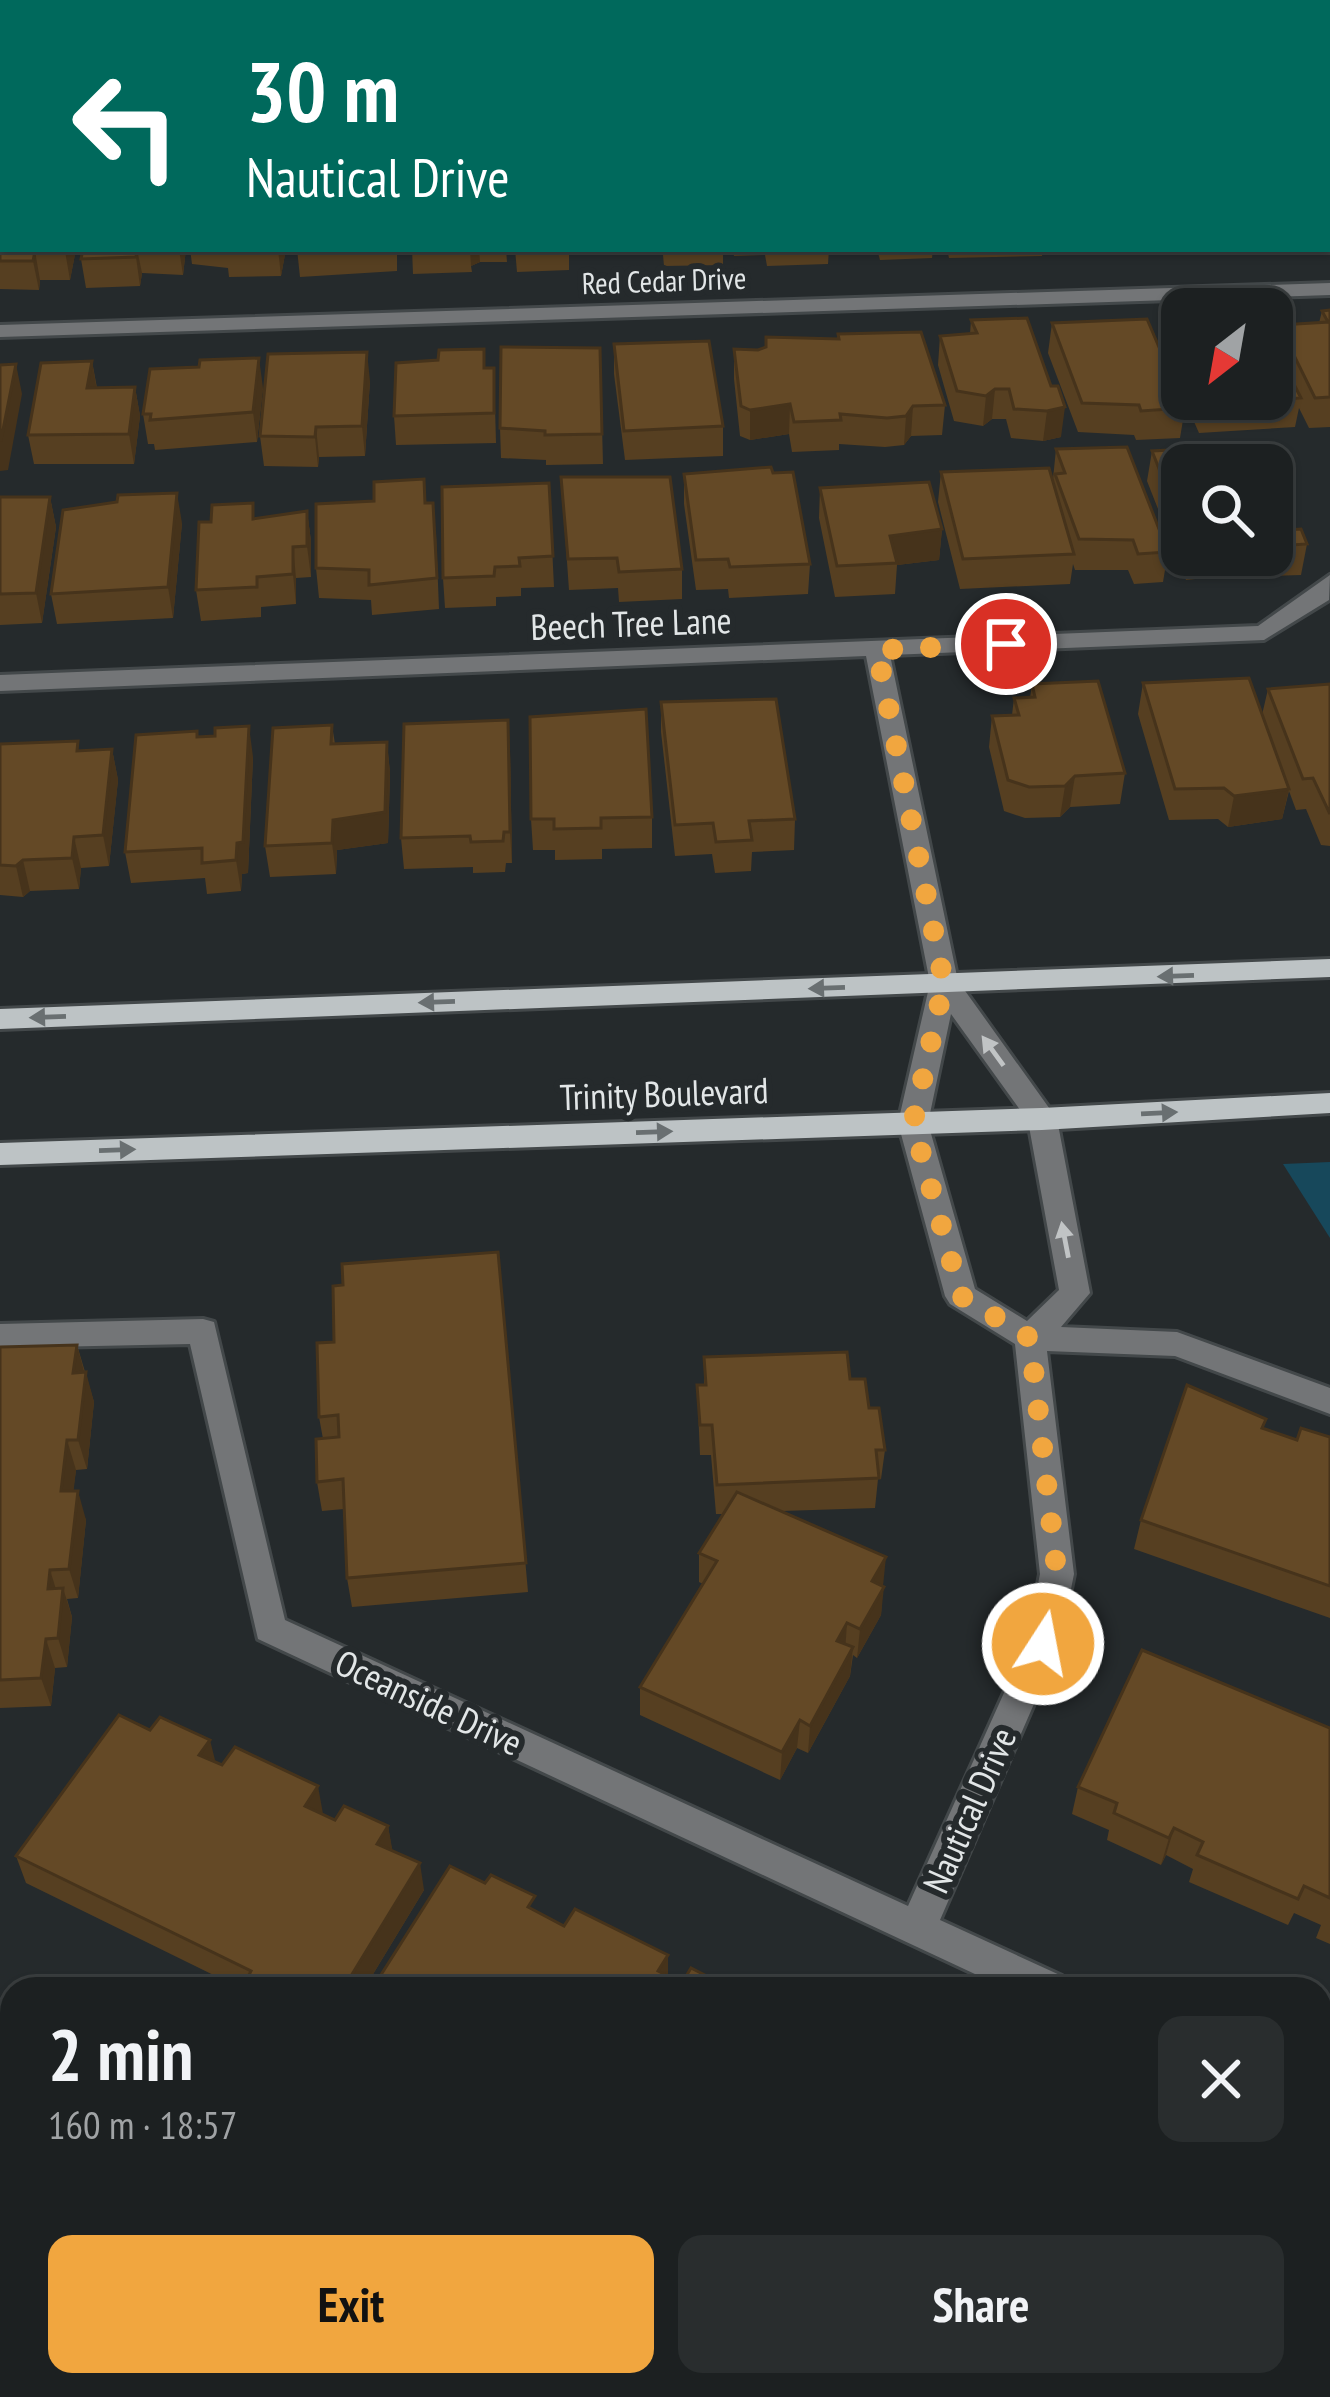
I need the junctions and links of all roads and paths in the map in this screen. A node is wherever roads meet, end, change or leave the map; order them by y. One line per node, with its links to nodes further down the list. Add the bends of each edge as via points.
1 (1330, 289): 2 (street, Red Cedar Drive)
2 (0, 331)
3 (1330, 582): 4 (street, Beech Tree Lane, via 1264,633)
4 (877, 650): 5 (street, Beech Tree Lane); 7 (street)
5 (0, 683)
6 (1330, 968): 7 (main road, one-way to 7)
7 (944, 983): 8 (main road, one-way to 8); 10 (street, one-way to 7); 11 (street)
8 (0, 1019)
9 (1330, 1102): 10 (main road, Trinity Boulevard, one-way to 9)
10 (1042, 1119): 11 (main road, Trinity Boulevard); 14 (street, one-way to 10, via 1075,1293)
11 (913, 1123): 12 (main road, Trinity Boulevard, one-way to 11); 14 (street, via 961,1296)
12 (0, 1154)
13 (0, 1336): 16 (street, Oceanside Drive, via 203,1331 270,1629)
14 (1030, 1338): 15 (street, via 1177,1344); 16 (street, Nautical Drive, via 1057,1574 1043,1644)
15 (1330, 1400)
16 (916, 1930): 17 (street, Oceanside Drive)
17 (1021, 1977)

